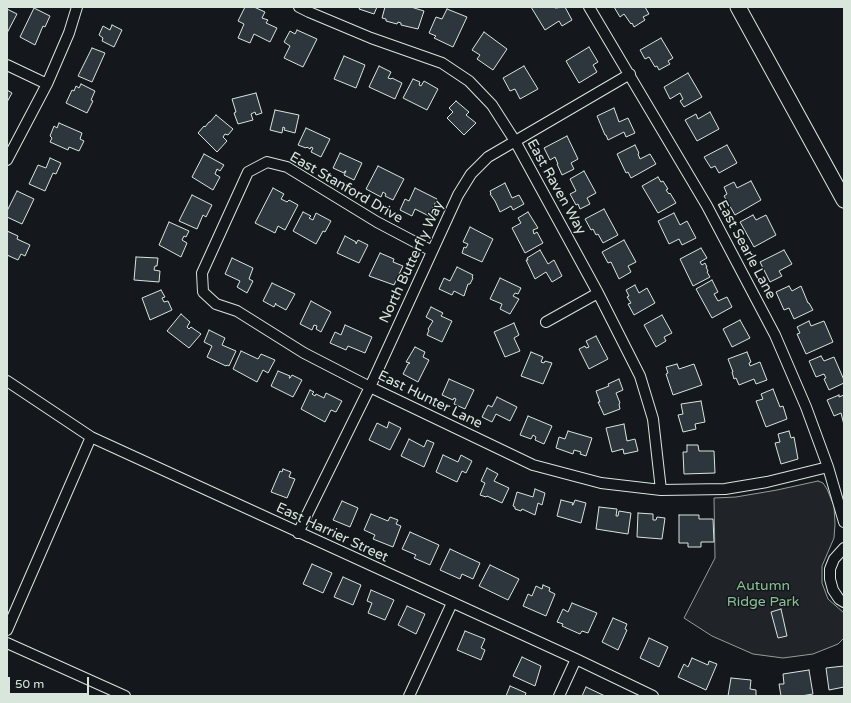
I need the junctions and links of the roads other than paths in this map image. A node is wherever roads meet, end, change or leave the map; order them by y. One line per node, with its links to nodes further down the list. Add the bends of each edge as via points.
1 (77, 7): 8 (street)
2 (299, 7): 5 (street, East Raven Way)
3 (589, 7): 7 (street, East Searle Lane)
4 (738, 7): 11 (main road)
5 (310, 10): 9 (street, East Raven Way, via 371,38 442,63 469,81 492,105)
6 (7, 65): 8 (street)
7 (630, 74): 9 (street, North Butterfly Way); 19 (street, East Searle Lane, via 707,206 775,335)
8 (47, 84): 10 (street)
9 (515, 141): 12 (street, North Butterfly Way, via 488,157 471,174 458,194); 14 (street, East Raven Way)
10 (7, 160)
11 (844, 200)
12 (432, 251): 13 (street, East Stanford Drive, via 377,222 287,167 267,162 248,172 202,273); 17 (street, North Butterfly Way)
13 (203, 292): 17 (street, East Hunter Lane, via 216,304 237,311 304,352)
14 (598, 293): 15 (street); 20 (street, East Raven Way, via 640,376 653,419)
15 (546, 322)
16 (7, 381): 18 (street, East Harrier Street)
17 (370, 387): 20 (street, East Hunter Lane, via 533,465 601,483); 22 (street, North Butterfly Way)
18 (91, 438): 22 (street, East Harrier Street); 26 (street)
19 (828, 467): 20 (street, East Hunter Lane, via 766,482 725,488); 21 (street, East Searle Lane)
20 (661, 490)
21 (844, 522)
22 (298, 533): 25 (street, East Harrier Street)
23 (844, 548): 24 (street, via 834,559 830,569 833,590)
24 (844, 602)
25 (452, 603): 28 (street, East Harrier Street); 30 (street)
26 (7, 630)
27 (7, 643): 29 (street)
28 (576, 659): 31 (street); 32 (street, East Harrier Street)
29 (125, 696)
30 (409, 696)
31 (559, 696)
32 (653, 696)

